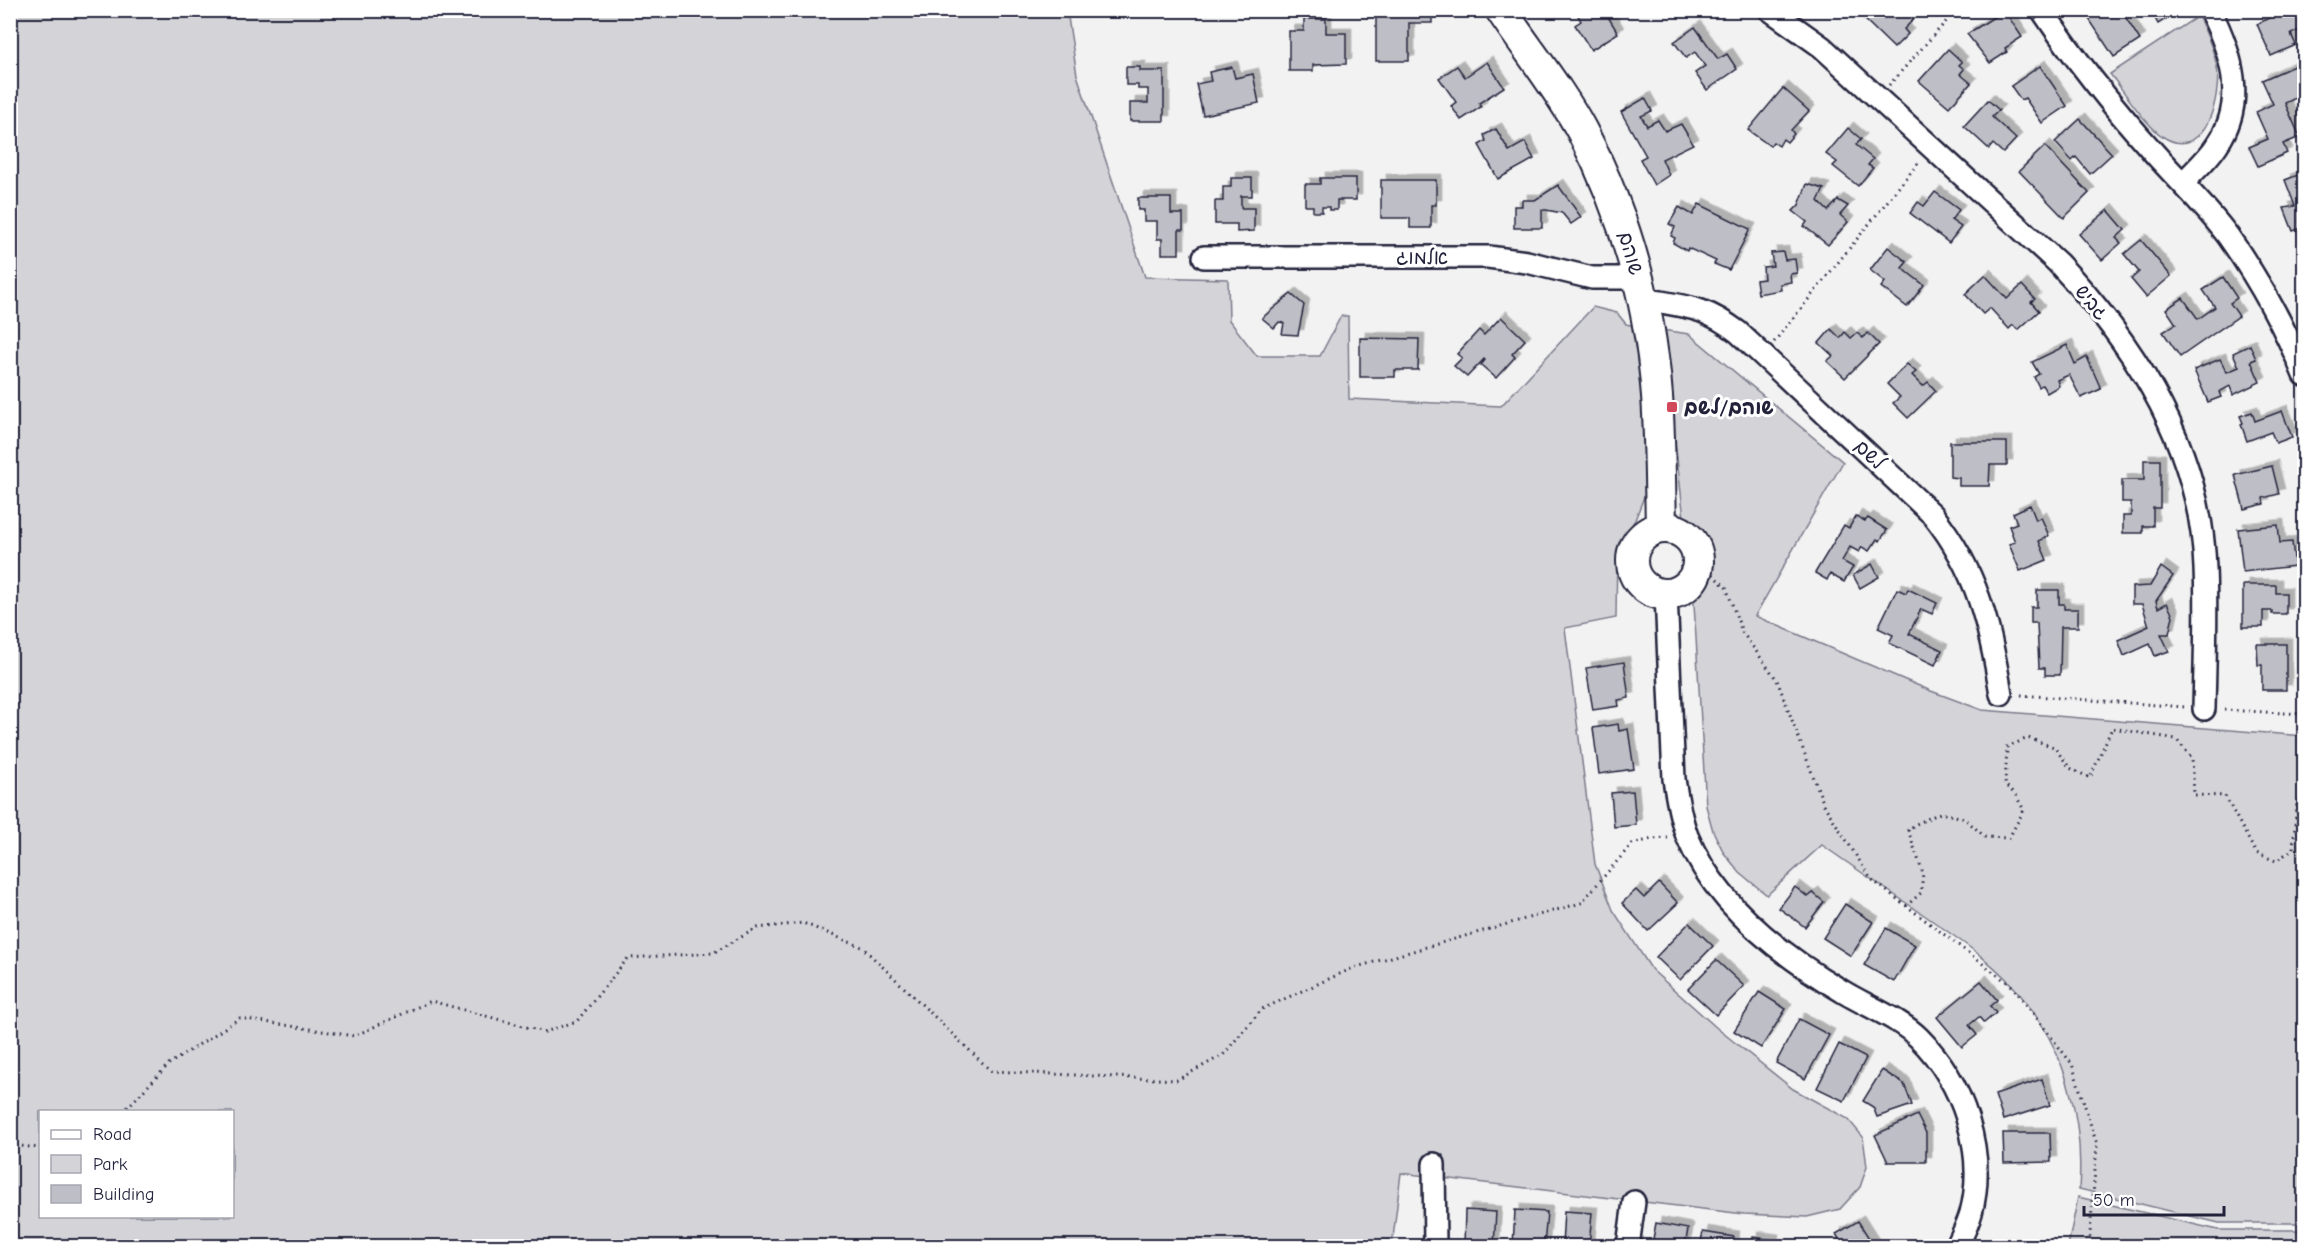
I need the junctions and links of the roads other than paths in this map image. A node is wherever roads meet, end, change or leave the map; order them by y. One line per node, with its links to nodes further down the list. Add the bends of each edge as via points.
1 (1501, 10): 7 (street, שוהם, via 1552,83 1604,175 1622,220)
2 (1770, 10): 12 (street, גביש, via 1822,47 2058,263 2131,351 2165,412 2189,474 2203,536)
3 (2042, 10): 5 (street, via 2111,103)
4 (2210, 10): 5 (street, via 2230,57 2234,98 2221,139)
5 (2183, 183): 8 (street, via 2226,233 2259,280)
6 (1204, 256): 7 (street, אלמוג, via 1488,257)
7 (1641, 288): 9 (street, שוהם, via 1657,396); 11 (street, לשם, via 1713,315 1738,332 1917,499 1947,532 1968,569 1983,608)
8 (2304, 375)
9 (1660, 528): 10 (street, via 1644,534 1636,543 1631,564 1640,584); 10 (street, via 1685,534 1698,552 1699,563 1690,583)
10 (1666, 594): 17 (street, via 1674,779 1688,837 1722,892 1769,940 1823,980 1918,1037 1949,1074 1968,1119 1976,1166 1971,1213)
11 (2001, 694)
12 (2204, 709)
13 (1434, 1164): 15 (street)
14 (1634, 1202): 16 (street)
15 (1435, 1246)
16 (1628, 1246)
17 (1957, 1246)

